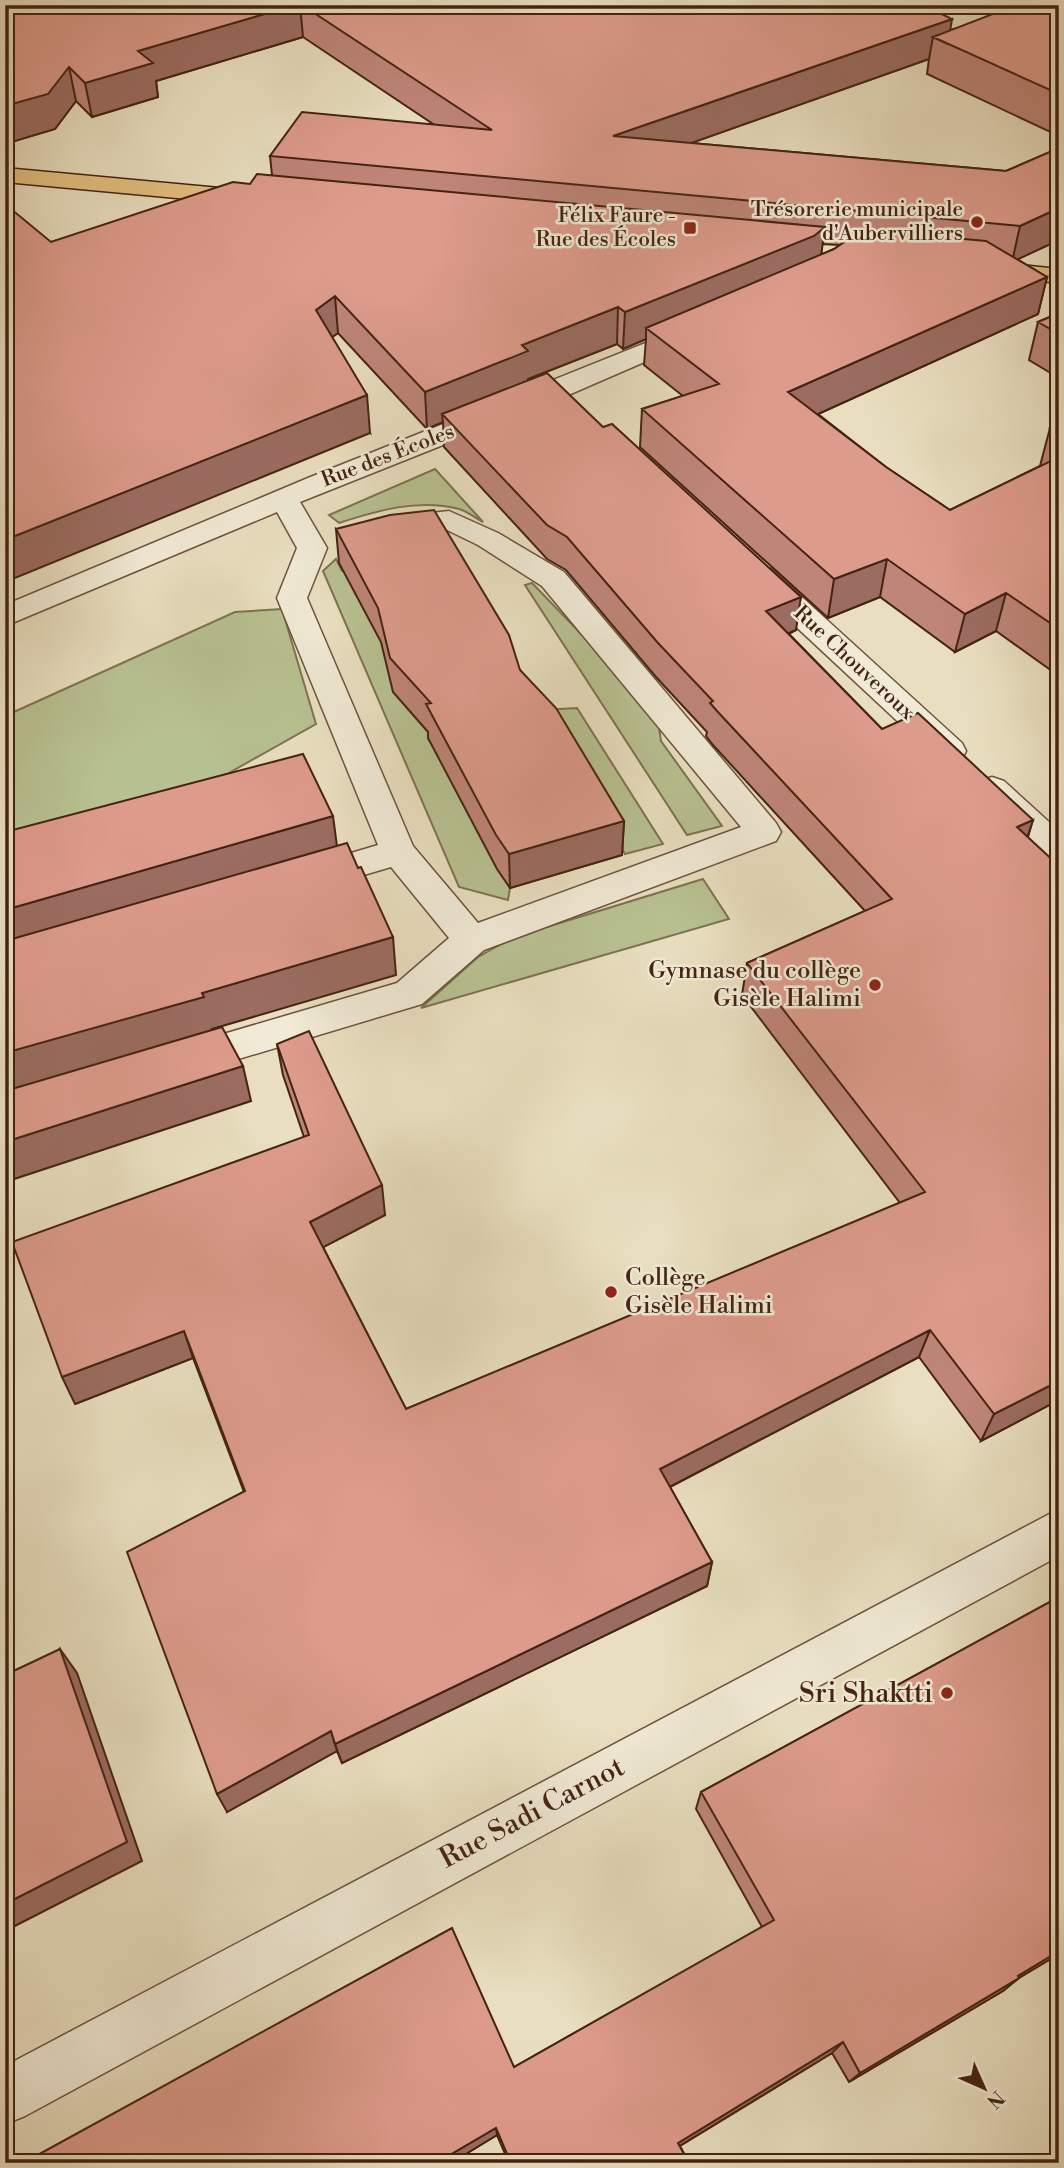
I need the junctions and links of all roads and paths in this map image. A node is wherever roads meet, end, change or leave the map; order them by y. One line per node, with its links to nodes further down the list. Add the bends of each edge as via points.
1 (5, 175): 2 (main road)
2 (269, 200)
3 (963, 266): 4 (main road)
4 (1059, 276)
5 (712, 324): 6 (street, Rue des Écoles)
6 (557, 390): 7 (street); 8 (street, Rue des Écoles)
7 (585, 415)
8 (284, 499): 9 (street); 11 (street, Rue des Écoles)
9 (335, 541): 13 (street, via 292,598); 15 (street, via 381,525 449,520 553,579 765,832)
10 (739, 557): 12 (street, Rue Chouveroux)
11 (5, 617)
12 (1059, 851)
13 (398, 852): 14 (street); 15 (street)
14 (280, 887)
15 (471, 940): 16 (street, via 409,994)
16 (149, 1070)
17 (1059, 1531): 18 (street, Rue Sadi Carnot)
18 (5, 2096)

